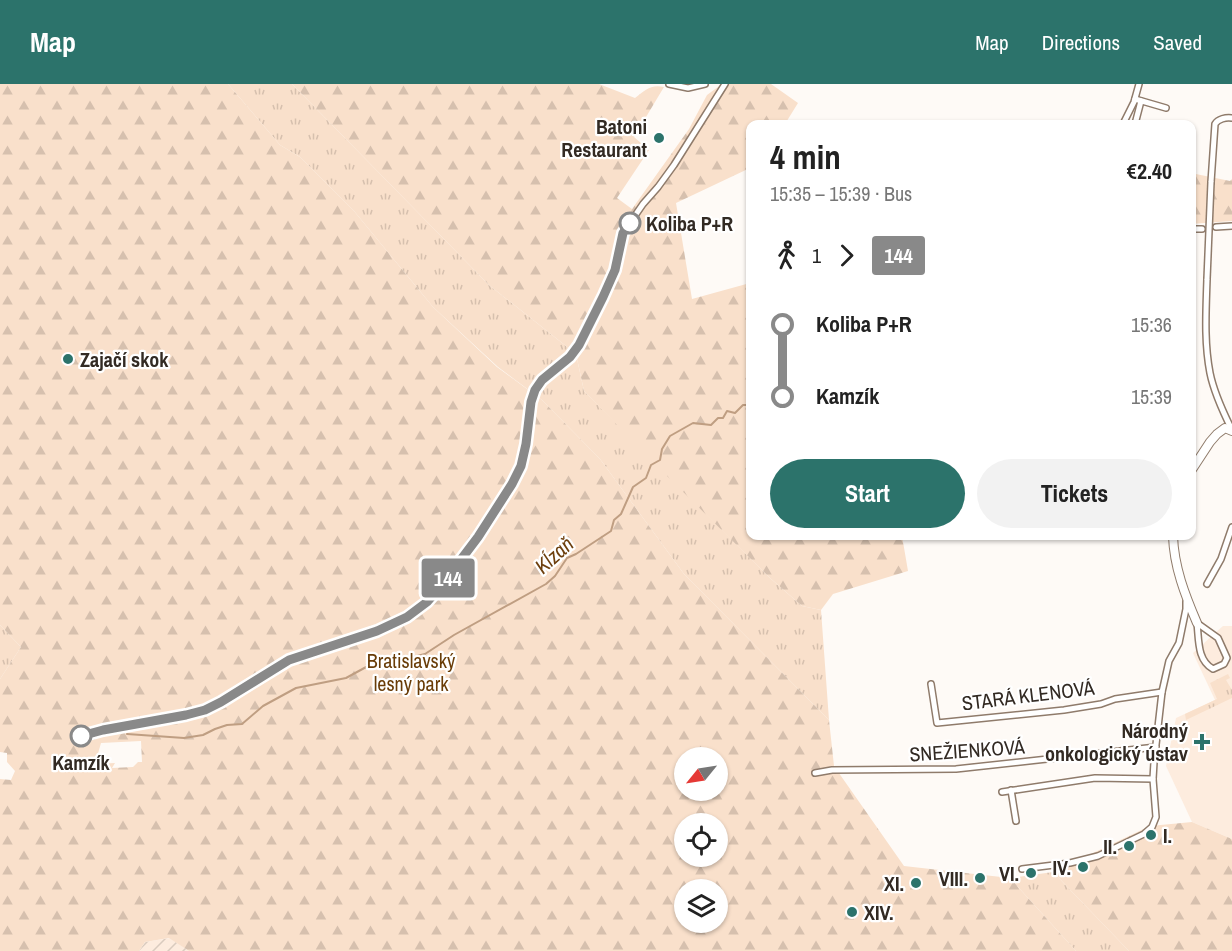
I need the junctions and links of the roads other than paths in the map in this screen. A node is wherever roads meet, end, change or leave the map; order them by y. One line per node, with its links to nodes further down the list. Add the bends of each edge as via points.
1 (669, 84): 2 (street, via 688,88)
2 (705, 84)
3 (725, 84): 23 (street, via 674,165 623,233 615,270 579,345 535,390 521,466 512,484 478,537 427,602 377,631 289,660 205,710)
4 (1138, 84): 5 (street)
5 (1138, 100): 6 (street); 8 (street); 9 (street)
6 (1166, 108)
7 (1232, 118): 14 (street, bridge, via 1215,124 1206,326 1216,394)
8 (1126, 120)
9 (1136, 120)
10 (1232, 226): 11 (street)
11 (1216, 227)
12 (1202, 228): 13 (street)
13 (1196, 229)
14 (1232, 430): 15 (street, via 1225,428 1217,434)
15 (1196, 464)
16 (1232, 527): 18 (street)
17 (1173, 540): 19 (street, via 1174,558)
18 (1207, 584)
19 (1186, 596): 20 (street); 22 (street, via 1179,643 1169,661)
20 (1197, 623): 20 (street, via 1218,638 1227,658 1224,664 1213,669 1206,665 1200,652)
21 (931, 684): 22 (street, STARÁ KLENOVÁ, via 937,723 1064,710)
22 (1162, 692): 24 (street)
23 (103, 730)
24 (1156, 747): 25 (street, SNEŽIENKOVÁ, via 962,768); 26 (street)
25 (815, 773)
26 (1153, 779): 27 (street, via 1095,778); 30 (street, via 1156,817 1149,831 1098,856)
27 (1011, 790): 28 (street); 29 (street)
28 (1002, 792)
29 (1016, 821)
30 (1022, 869)

